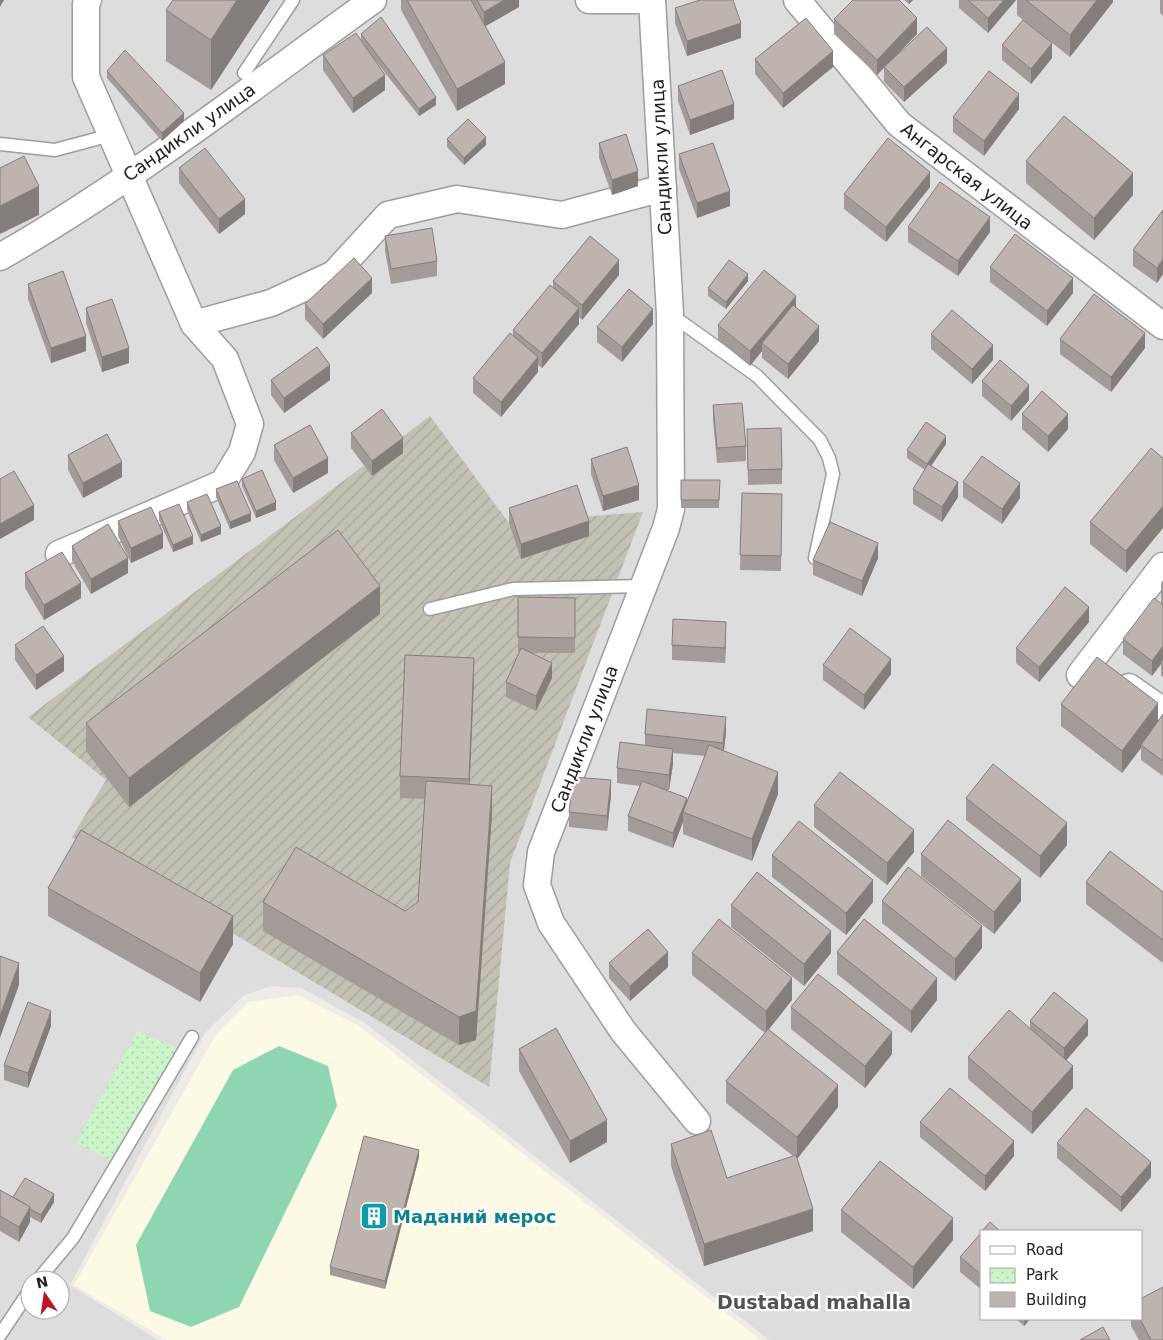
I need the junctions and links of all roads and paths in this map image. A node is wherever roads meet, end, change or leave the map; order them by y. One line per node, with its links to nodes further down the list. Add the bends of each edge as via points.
1 (88, 0): 8 (street, via 86,77)
2 (293, 0): 7 (lane)
3 (374, 0): 10 (street, Сандикли улица)
4 (589, 0): 5 (street, Сандикли улица)
5 (652, 0): 11 (street, Сандикли улица)
6 (797, 0): 15 (street, Ангарская улица, via 899,124)
7 (244, 74)
8 (111, 135): 9 (lane, via 55,150); 10 (street)
9 (0, 144)
10 (128, 176): 12 (street, Сандикли улица); 14 (street)
11 (663, 188): 13 (street, Сандикли улица); 14 (street, via 562,216 457,199 388,215 334,274 271,303)
12 (0, 257)
13 (670, 314): 17 (lane, via 757,376 820,440 833,474); 19 (street, Сандикли улица, via 670,509 666,528)
14 (194, 324): 16 (street, via 225,359 250,424 242,452 223,483)
15 (1163, 326)
16 (59, 554)
17 (815, 558)
18 (1163, 566): 21 (street, via 1086,667)
19 (642, 586): 20 (lane, via 513,589); 23 (street, Сандикли улица, via 541,852 536,885 551,923 623,1031)
20 (430, 609)
21 (1163, 711)
22 (192, 1037): 24 (lane, via 73,1238)
23 (697, 1120)
24 (46, 1270)
25 (20, 1305): 26 (lane)
26 (0, 1335)

